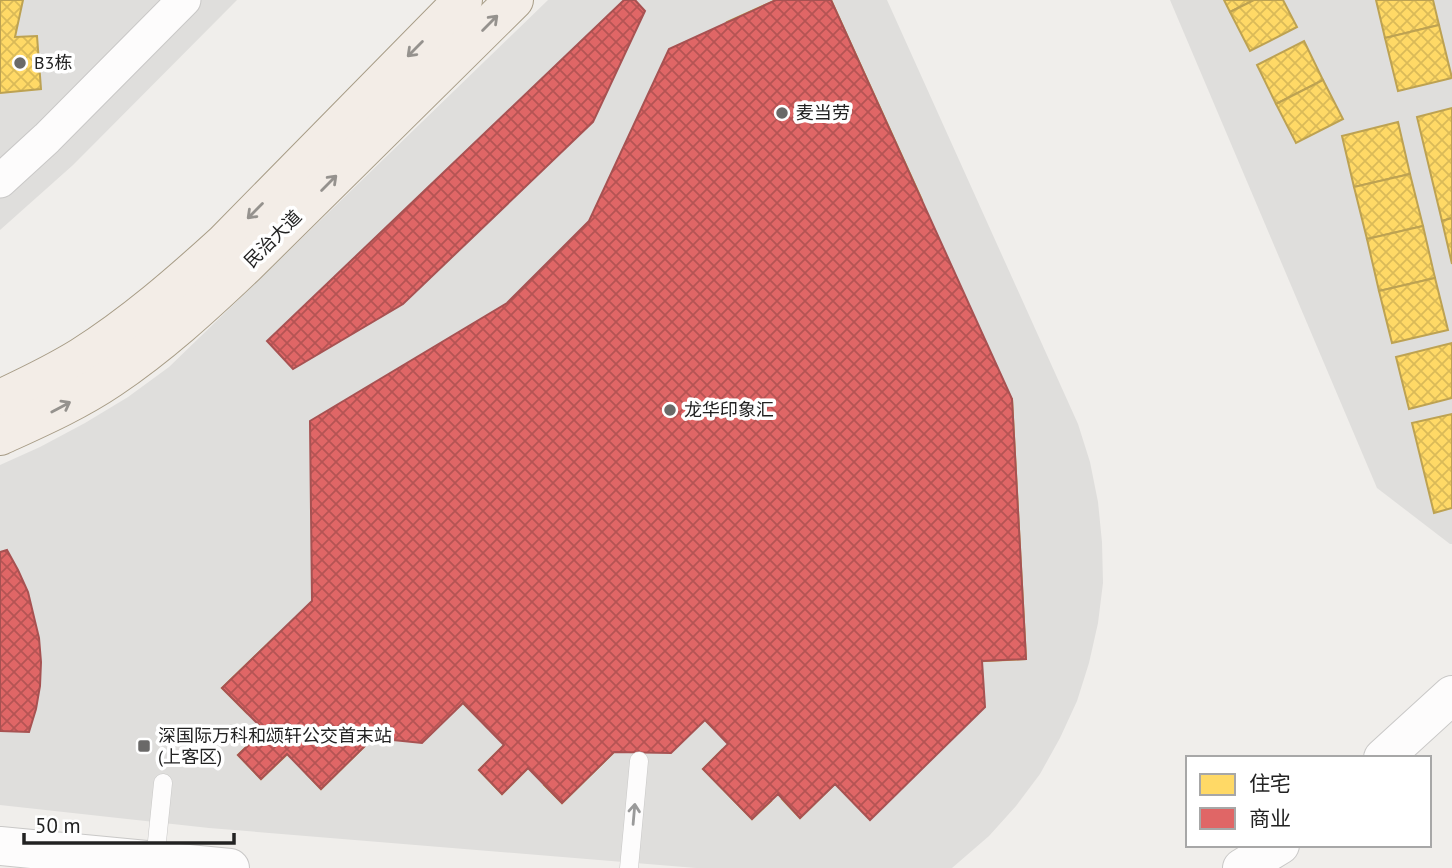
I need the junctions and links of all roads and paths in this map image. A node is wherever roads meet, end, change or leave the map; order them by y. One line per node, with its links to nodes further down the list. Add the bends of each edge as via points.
1 (184, 0): 4 (street)
2 (463, 0): 5 (main road, 民治大道, one-way to 5, via 187,277 81,357)
3 (514, 0): 6 (main road, 民治大道, one-way to 3, via 108,381 154,348 246,265)
4 (0, 181)
5 (0, 399)
6 (0, 436)
7 (1452, 695): 8 (street)
8 (1385, 756)
9 (639, 761): 15 (lane, one-way to 9)
10 (163, 783): 13 (lane)
11 (0, 846): 13 (street)
12 (1277, 847): 16 (street)
13 (155, 861): 14 (street)
14 (230, 868)
15 (629, 868)
16 (1242, 868)

